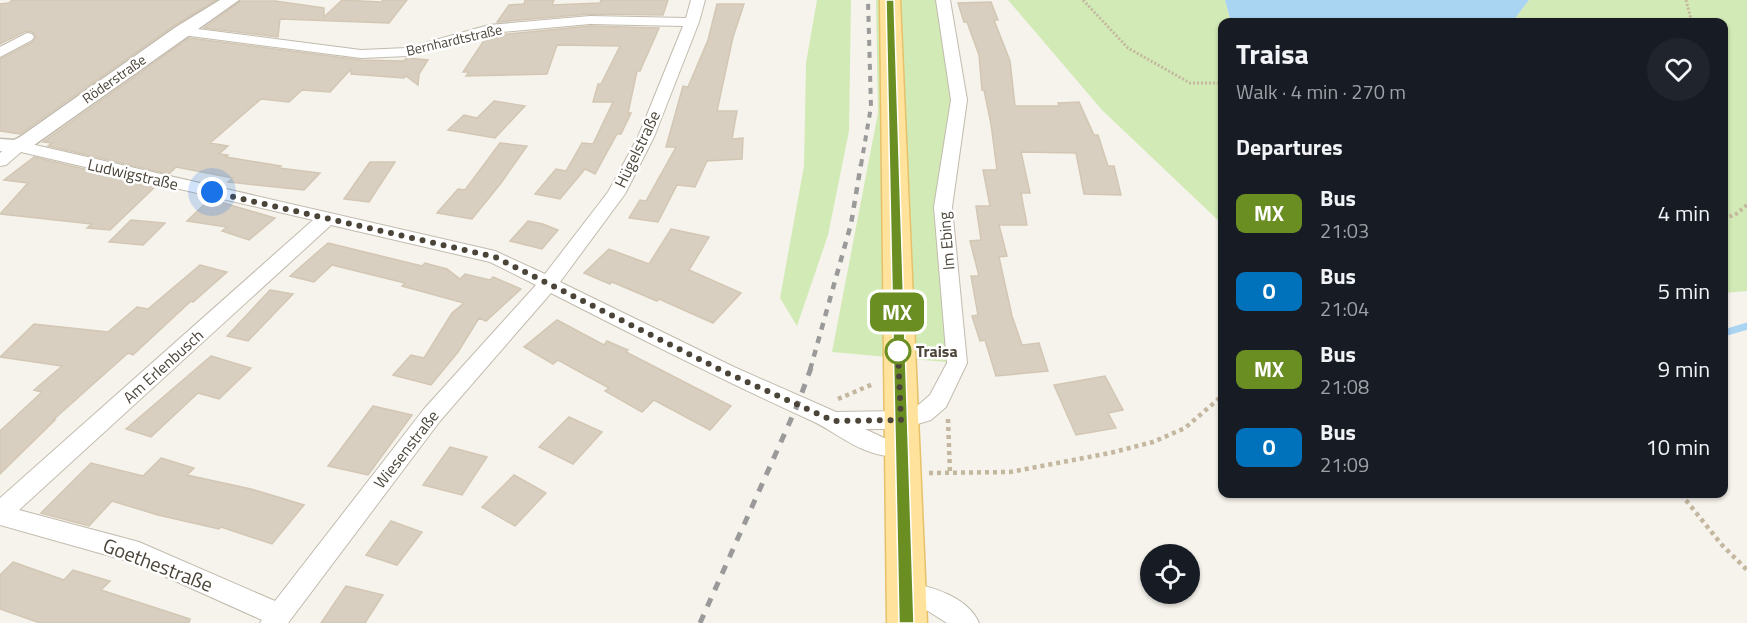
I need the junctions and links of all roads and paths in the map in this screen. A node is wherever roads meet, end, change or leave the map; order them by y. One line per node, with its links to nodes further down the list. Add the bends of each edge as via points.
1 (231, 0): 9 (street, Röderstraße)
2 (698, 0): 8 (street, Hügelstraße)
3 (890, 0): 20 (main road)
4 (943, 0): 20 (street, Im Ebing, via 959,100 943,207 957,363 936,404 919,416)
5 (1083, 0): 12 (path, via 1128,48 1190,83)
6 (1686, 0): 7 (path)
7 (1691, 18)
8 (692, 22): 9 (street, Bernhardtstraße, via 590,20 489,29 408,52 362,54); 18 (street, Hügelstraße, via 646,137 616,194)
9 (182, 31): 13 (street, Röderstraße)
10 (27, 37): 11 (street)
11 (0, 53)
12 (1218, 83)
13 (9, 146): 14 (street, Röderstraße); 17 (street, Ludwigstraße)
14 (0, 161)
15 (1747, 205): 16 (path)
16 (1728, 217)
17 (326, 219): 18 (street, Ludwigstraße, via 495,257); 22 (street, Am Erlenbusch)
18 (549, 283): 20 (street, Ludwigstraße, via 737,378 834,421 870,443); 25 (street, Wiesenstraße, via 432,415)
19 (1218, 399): 20 (path, via 1185,428 1153,442 1011,472)
20 (902, 447): 24 (main road)
21 (1684, 498): 23 (path)
22 (0, 514): 25 (street, Goethestraße, via 139,553)
23 (1747, 570)
24 (906, 609): 26 (street, via 923,596)
25 (276, 619)
26 (966, 623)

